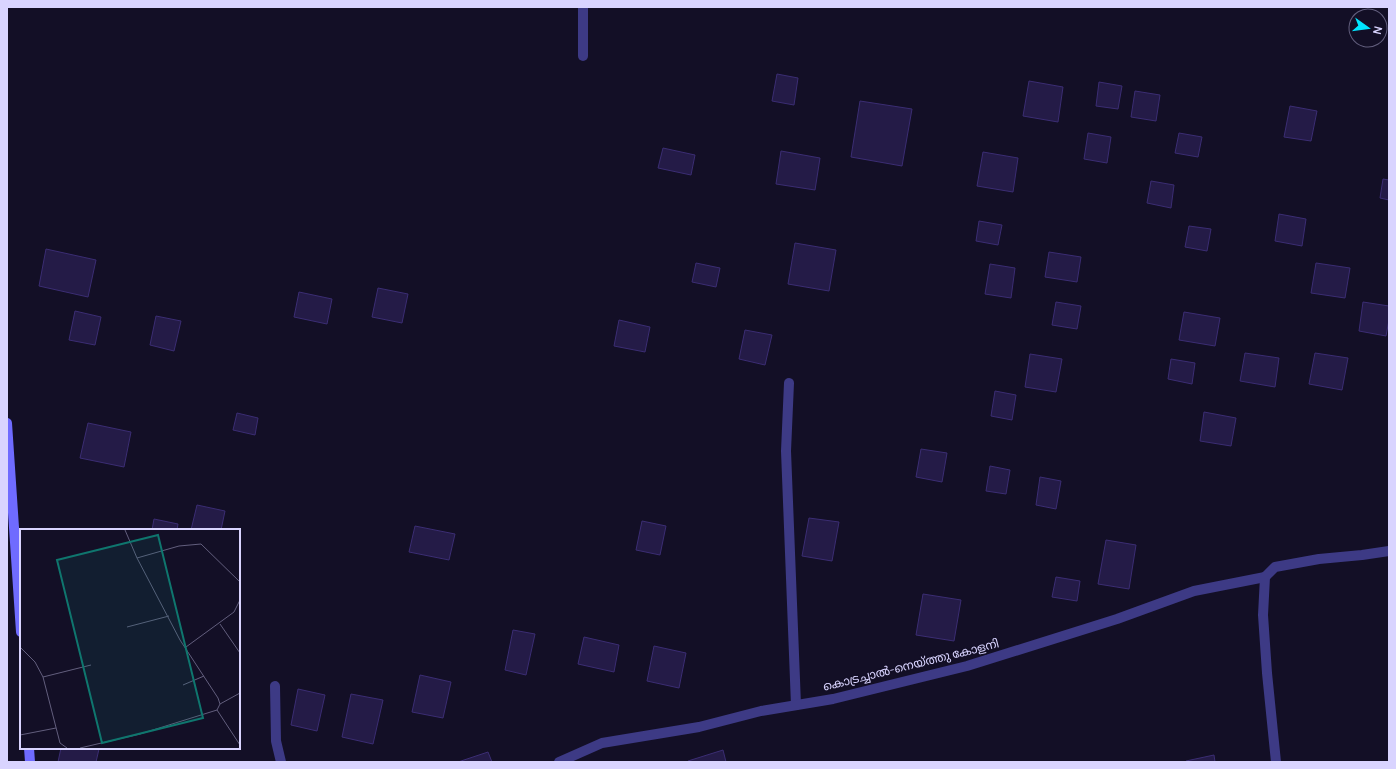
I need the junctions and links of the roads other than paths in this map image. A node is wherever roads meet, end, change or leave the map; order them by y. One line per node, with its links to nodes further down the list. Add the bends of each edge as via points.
1 (583, 7): 2 (street)
2 (583, 56)
3 (789, 383): 9 (street, via 786,451)
4 (7, 423): 7 (main road)
5 (1389, 551): 6 (street, കൊട്രച്ചാൽ-നെയ്ത്തു കോളനി, via 1275,567)
6 (1265, 577): 9 (street, കൊട്രച്ചാൽ-നെയ്ത്തു കോളനി, via 1194,591 1117,619 967,666 833,699); 14 (street, via 1263,615)
7 (20, 617)
8 (274, 686): 12 (street, via 276,741)
9 (796, 705): 13 (street, കൊട്രച്ചാൽ-നെയ്ത്തു കോളനി, via 602,743)
10 (29, 749): 11 (main road)
11 (30, 762)
12 (281, 762)
13 (559, 762)
14 (1276, 762)

